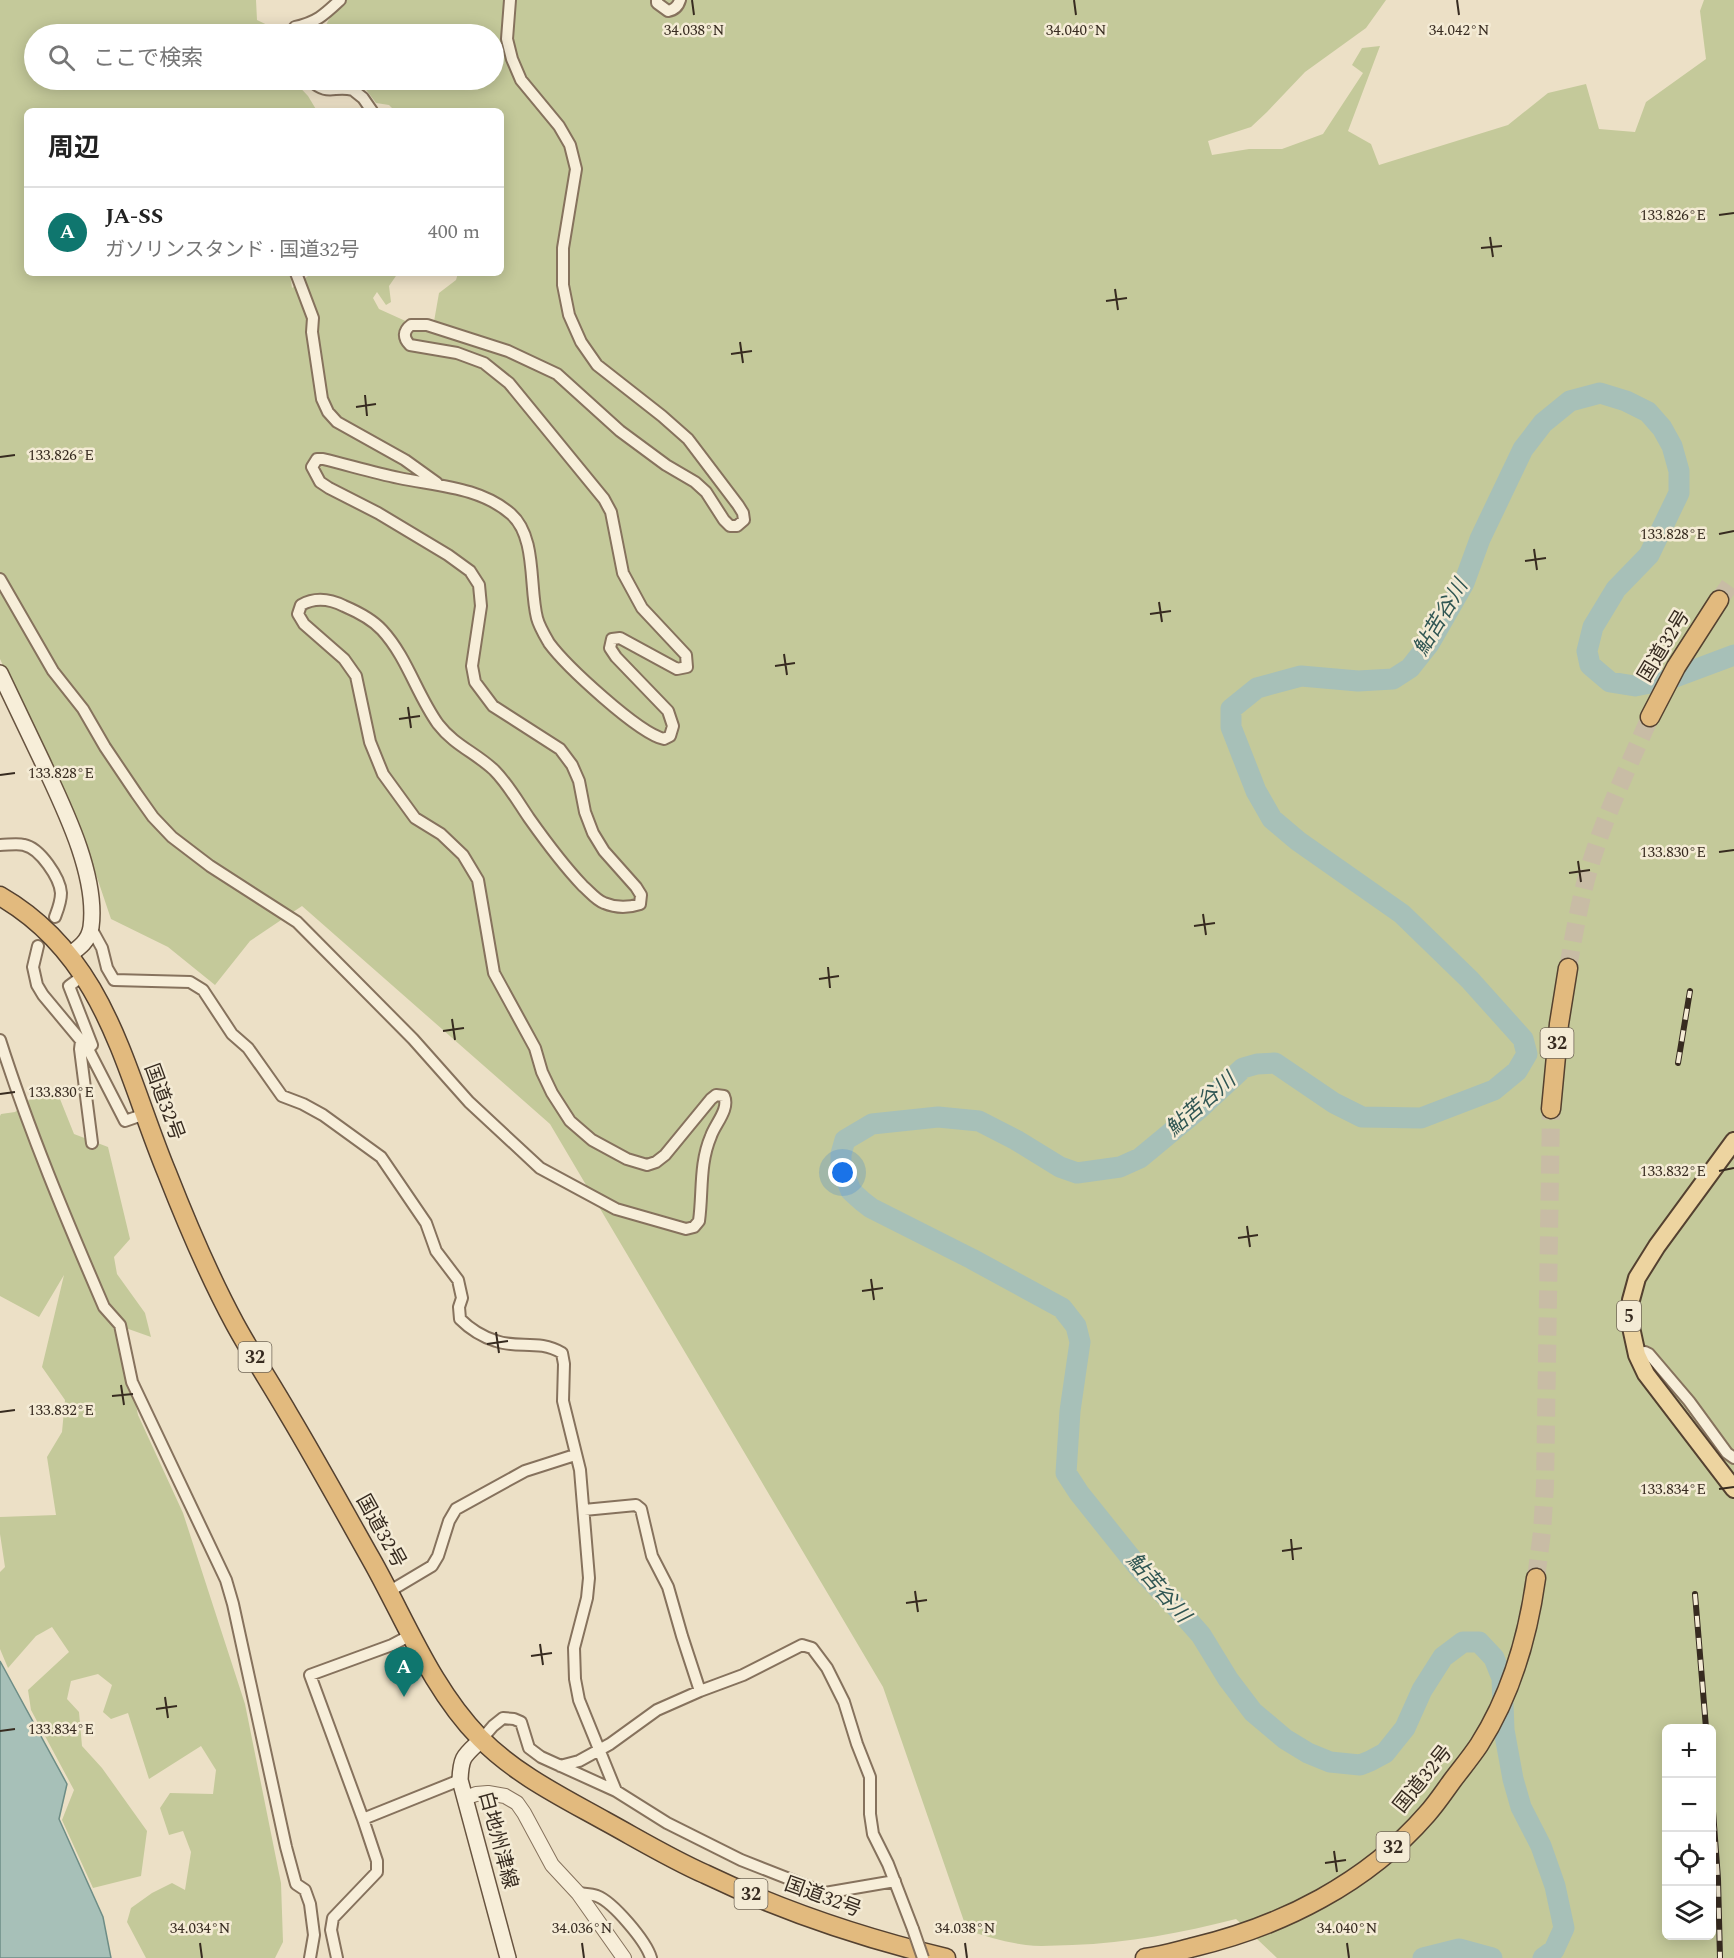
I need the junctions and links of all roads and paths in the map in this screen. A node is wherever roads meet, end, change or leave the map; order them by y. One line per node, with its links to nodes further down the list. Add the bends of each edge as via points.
1 (340, 0): 5 (street)
2 (510, 0): 11 (street, via 507,39 512,58 521,80 570,145 576,169 563,248 563,285 569,315 581,342 597,365 688,439 738,505 744,520 730,526 695,482 620,431 557,374 508,351 427,325 411,325 406,329 405,341 457,353 492,369 509,383 604,499 611,512 623,573 642,608 686,655 687,667 677,669 620,638 612,639 610,648 668,711 673,726 670,736 654,736 622,712 571,668 548,642 538,620 524,532 511,514 465,490)
3 (657, 0): 4 (street, via 668,11 678,6)
4 (680, 0)
5 (310, 24)
6 (326, 90): 7 (street)
7 (353, 90)
8 (353, 90): 9 (street)
9 (370, 108)
10 (297, 276): 11 (street, via 313,318 322,399 328,412 337,422 405,460)
11 (440, 485): 12 (street, via 323,459 317,459 312,467 320,482 329,488 378,513 470,571 479,585 481,606 472,666 475,682 493,706 560,749 572,765 593,833 641,895 640,904 616,907 604,903 572,874 506,783 438,724 382,630 365,616 338,603 310,600 301,604 298,614 356,676 370,742 383,774 415,818 441,834 463,855 478,880 494,973 535,1048 552,1093 570,1121 592,1140 647,1165 665,1155 711,1099 724,1096 725,1107 704,1156 699,1221 694,1227 686,1229 616,1209 540,1168 468,1102 413,1039 297,922 172,837 147,809 83,709 53,671)
12 (0, 579)
13 (1719, 600): 15 (highway, 国道32号)
14 (0, 673): 19 (main road, via 77,840 87,877)
15 (1653, 711)
16 (0, 845): 18 (street, via 23,844 31,848 53,872 61,897)
17 (0, 896): 18 (highway, 国道32号 / 32)
18 (48, 922): 21 (highway, 国道32号 / 32)
19 (91, 928): 21 (main road, via 86,942); 31 (street, via 114,980 190,982 203,990 232,1034 248,1048 282,1096 323,1115 381,1156 426,1223 436,1251 458,1280 462,1298 460,1319 466,1325 498,1342 552,1347 562,1353 563,1401)
20 (38, 946): 25 (street, via 33,967 37,985)
21 (69, 955): 23 (highway, 国道32号 / 32)
22 (1568, 968): 26 (highway, 32)
23 (84, 975): 25 (street, via 69,986 92,1045); 27 (highway, 国道32号 / 32, via 110,1022)
24 (0, 1040): 48 (street, via 48,1175 104,1307 120,1325 132,1382 226,1580 286,1848 296,1884 305,1890 310,1904 314,1935)
25 (85, 1045): 27 (street, via 125,1121); 29 (street, via 80,1049)
26 (1551, 1103)
27 (145, 1114): 36 (highway, 国道32号 / 32, via 194,1238 235,1324)
28 (1734, 1141): 30 (main road, 5, via 1637,1278 1629,1318)
29 (92, 1143)
30 (1637, 1355): 32 (street, via 1649,1353); 33 (main road, 5, via 1646,1374)
31 (575, 1455): 34 (street); 36 (street, via 525,1471 456,1509 432,1566)
32 (1734, 1458)
33 (1734, 1489)
34 (584, 1510): 38 (street, via 636,1505 641,1509 652,1556 668,1587); 40 (street, via 589,1578 574,1648 575,1679)
35 (1536, 1578): 55 (highway, 国道32号 / 32, via 1511,1680 1478,1746 1427,1814 1383,1857 1332,1892 1282,1918 1224,1940)
36 (390, 1591): 37 (highway, 国道32号 / 32)
37 (411, 1635): 39 (highway, 国道32号 / 32, via 456,1710); 45 (street, via 310,1675)
38 (700, 1690): 40 (street, via 657,1710); 46 (street, via 743,1675 802,1645 812,1648 828,1668 844,1702 870,1777 873,1834)
39 (481, 1740): 41 (street, via 502,1718 514,1719 521,1722 529,1748); 42 (main road, 白地州津線, via 460,1764); 54 (highway, 国道32号 / 32, via 548,1789 704,1874 798,1914)
40 (599, 1750): 41 (street); 43 (street)
41 (560, 1766): 43 (street)
42 (460, 1780): 44 (main road, 白地州津線); 45 (street)
43 (616, 1791): 46 (street, via 667,1823 741,1860 825,1893)
44 (465, 1798): 47 (street, via 488,1793 517,1803 552,1865); 50 (main road, 白地州津線)
45 (363, 1819): 49 (street, via 377,1872 333,1918 331,1930)
46 (895, 1881): 53 (street, bridge)
47 (578, 1893): 51 (street); 52 (street, via 598,1896 627,1921)
48 (310, 1958)
49 (337, 1958)
50 (508, 1958)
51 (624, 1958)
52 (651, 1958)
53 (923, 1958)
54 (946, 1958)
55 (1145, 1958)

